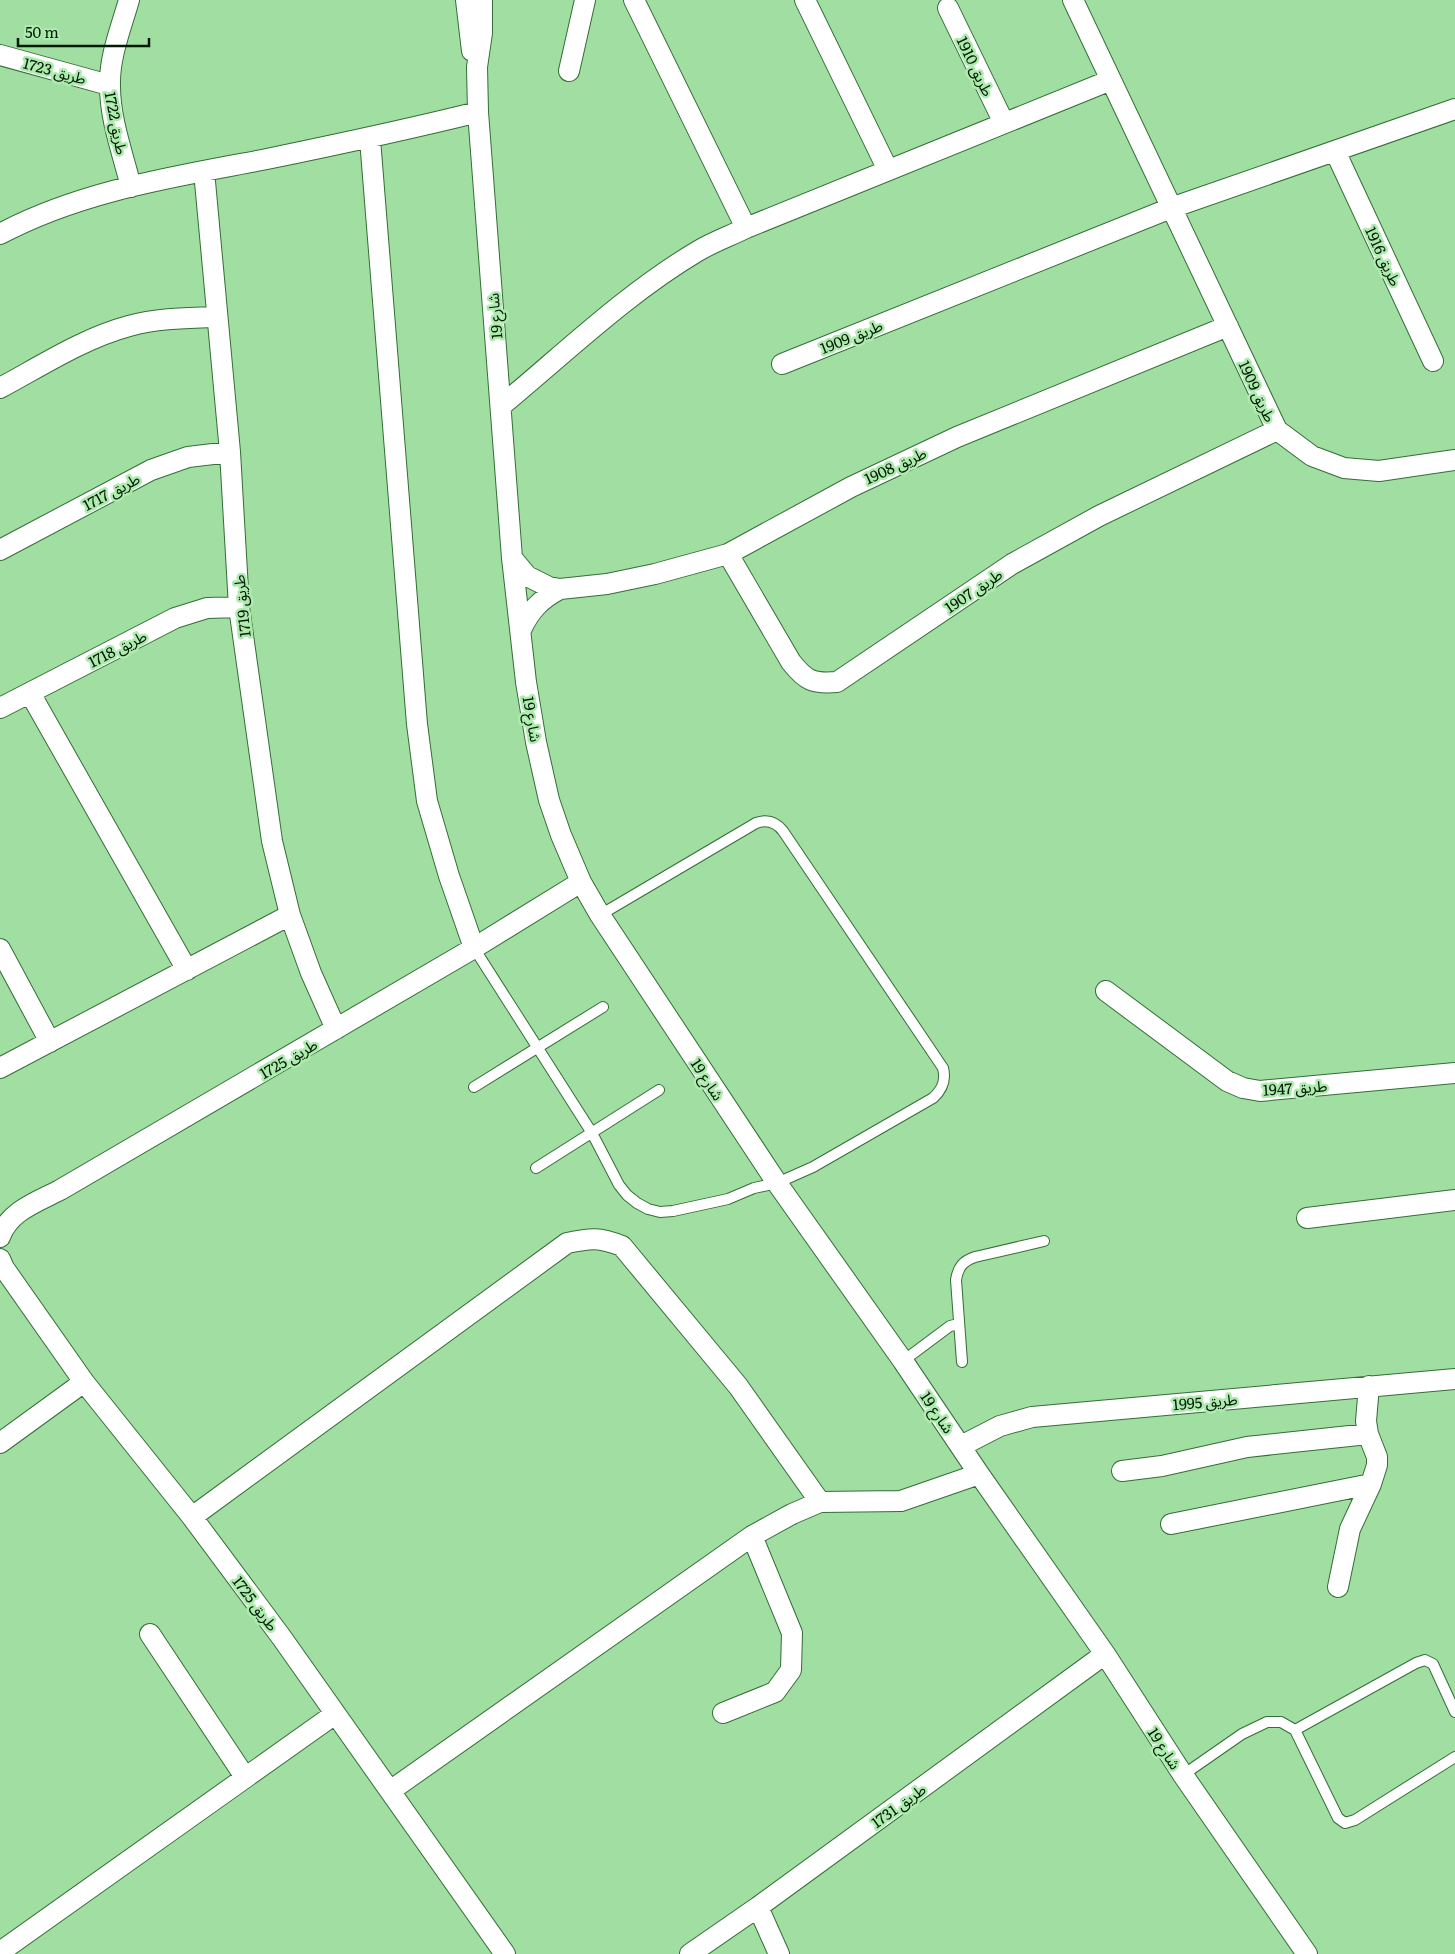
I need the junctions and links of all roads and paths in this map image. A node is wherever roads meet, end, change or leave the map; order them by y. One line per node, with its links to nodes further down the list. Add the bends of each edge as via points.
1 (129, 0): 13 (street, طريق 1722, via 111,65)
2 (466, 0): 10 (street, شارع 19, via 469,34)
3 (482, 0): 10 (street, شارع 19, via 482,34)
4 (585, 0): 11 (street)
5 (634, 0): 23 (street)
6 (805, 0): 19 (street)
7 (1072, 0): 12 (street, طريق 1909)
8 (948, 8): 16 (street, طريق 1910)
9 (0, 55): 13 (street, طريق 1723)
10 (477, 67): 15 (street, شارع 19)
11 (569, 71)
12 (1111, 80): 16 (street); 22 (street, طريق 1909)
13 (110, 84): 21 (street, طريق 1722, via 114,121)
14 (1455, 109): 18 (street)
15 (478, 112): 17 (street); 30 (street, شارع 19)
16 (1004, 123): 19 (street)
17 (370, 139): 20 (street); 45 (street, via 424,782 446,866)
18 (1335, 151): 22 (street); 27 (street, طريق 1916)
19 (888, 170): 23 (street)
20 (204, 171): 21 (street); 25 (street, طريق 1719)
21 (131, 187): 24 (street, via 59,207)
22 (1171, 208): 26 (street, طريق 1909); 28 (street, طريق 1909)
23 (746, 228): 30 (street, via 700,250 665,272)
24 (0, 234)
25 (217, 317): 29 (street, via 167,319 129,326 91,340); 32 (street, طريق 1719)
26 (1228, 326): 31 (street, طريق 1909); 35 (street, طريق 1908, via 957,437 851,487)
27 (1433, 361)
28 (782, 364)
29 (0, 388)
30 (501, 406): 36 (street, شارع 19)
31 (1277, 430): 33 (street, طريق 1909, via 1312,456 1344,468 1379,471); 35 (street, طريق 1907, via 1099,516 1021,560 836,682 819,683 802,676)
32 (230, 452): 34 (street, طريق 1717, via 188,457 151,470); 38 (street, طريق 1719)
33 (1455, 460)
34 (0, 550)
35 (728, 554): 37 (street, طريق 1908, via 607,584)
36 (512, 558): 37 (street, طريق 1908, via 528,576); 39 (street, شارع 19)
37 (560, 589): 39 (street, طريق 1908, via 536,605)
38 (239, 607): 40 (street, طريق 1718, via 207,608 175,618); 43 (street, طريق 1719, via 272,841)
39 (520, 630): 42 (street, شارع 19, via 536,742 549,800)
40 (30, 693): 41 (street, طريق 1718); 47 (street)
41 (0, 708)
42 (581, 882): 44 (street, شارع 19); 45 (street, طريق 1725)
43 (290, 915): 47 (street); 50 (street, طريق 1719)
44 (600, 915): 59 (street, شارع 19); 59 (lane, via 756,823 774,822 942,1068 942,1088 933,1098 813,1167)
45 (474, 948): 50 (street, طريق 1725); 52 (lane)
46 (0, 949): 51 (street)
47 (186, 970): 51 (street)
48 (1106, 991): 54 (street, طريق 1947, via 1227,1081 1243,1088 1260,1091)
49 (603, 1007): 52 (lane)
50 (336, 1030): 62 (street, طريق 1725, via 24,1209 5,1225)
51 (50, 1042): 53 (street)
52 (537, 1048): 55 (lane); 57 (lane)
53 (0, 1068)
54 (1455, 1073)
55 (474, 1087)
56 (659, 1090): 57 (lane)
57 (592, 1133): 58 (lane); 59 (lane, via 627,1196 648,1209 673,1211 728,1199)
58 (536, 1168)
59 (777, 1183): 66 (street, شارع 19)
60 (1455, 1200): 61 (street)
61 (1307, 1218)
62 (0, 1236)
63 (1044, 1241): 65 (lane, via 975,1257 962,1264 956,1280)
64 (1, 1265): 69 (street, طريق 1725)
65 (959, 1324): 66 (lane, via 950,1326); 67 (lane)
66 (903, 1361): 73 (street, شارع 19)
67 (962, 1362)
68 (1455, 1379): 70 (street, طريق 1995)
69 (84, 1382): 72 (street); 78 (street, طريق 1725)
70 (1369, 1386): 71 (street); 73 (street, طريق 1995, via 1032,1417 1000,1426)
71 (1368, 1434): 74 (street, via 1247,1447 1162,1466); 76 (street, via 1377,1457)
72 (0, 1443)
73 (961, 1446): 75 (street, شارع 19)
74 (1122, 1471)
75 (979, 1474): 77 (street, via 902,1501); 83 (street, شارع 19)
76 (1372, 1484): 79 (street); 81 (street, via 1350,1529)
77 (820, 1502): 78 (street, via 738,1386 622,1246 590,1238 567,1243); 80 (street)
78 (192, 1516): 86 (street, طريق 1725)
79 (1172, 1524)
80 (752, 1536): 85 (street, via 792,1632 791,1670 775,1692); 91 (street)
81 (1338, 1587)
82 (150, 1634): 90 (street)
83 (1106, 1654): 89 (street, شارع 19); 92 (street, طريق 1731)
84 (1455, 1712): 87 (lane, via 1433,1664 1425,1660 1416,1662)
85 (724, 1713)
86 (335, 1714): 90 (street); 91 (street, طريق 1725)
87 (1296, 1730): 88 (lane, via 1338,1818 1346,1823); 89 (lane, via 1281,1722 1267,1722 1242,1734)
88 (1455, 1757)
89 (1183, 1775): 97 (street, شارع 19)
90 (245, 1777): 93 (street)
91 (390, 1791): 94 (street, طريق 1725)
92 (758, 1907): 95 (street, طريق 1731); 96 (street)
93 (0, 1952)
94 (505, 1954)
95 (690, 1954)
96 (779, 1954)
97 (1307, 1954)

